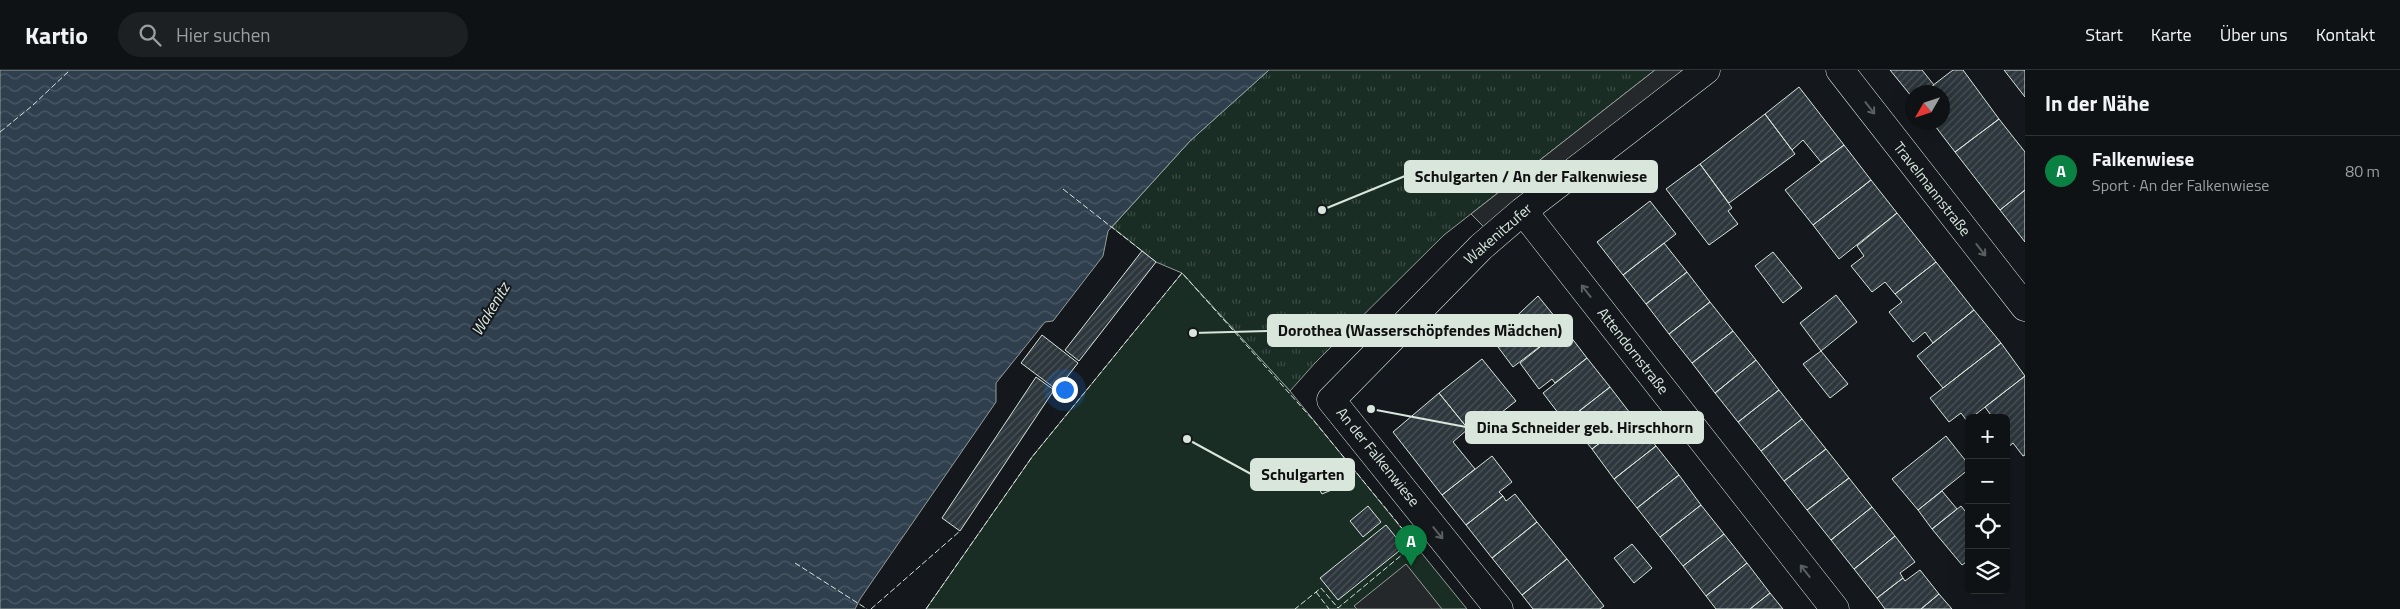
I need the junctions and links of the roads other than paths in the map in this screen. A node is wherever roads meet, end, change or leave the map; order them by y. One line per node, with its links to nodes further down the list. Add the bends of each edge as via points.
1 (1706, 70): 3 (street, Wakenitzufer)
2 (1840, 70): 4 (street, Travelmannstraße, one-way to 4)
3 (1523, 211): 5 (street, Wakenitzufer, via 1481,247); 7 (street, Attendornstraße, one-way to 3)
4 (2025, 307)
5 (1331, 400): 6 (street, An der Falkenwiese, one-way to 6)
6 (1499, 609)
7 (1835, 609)

